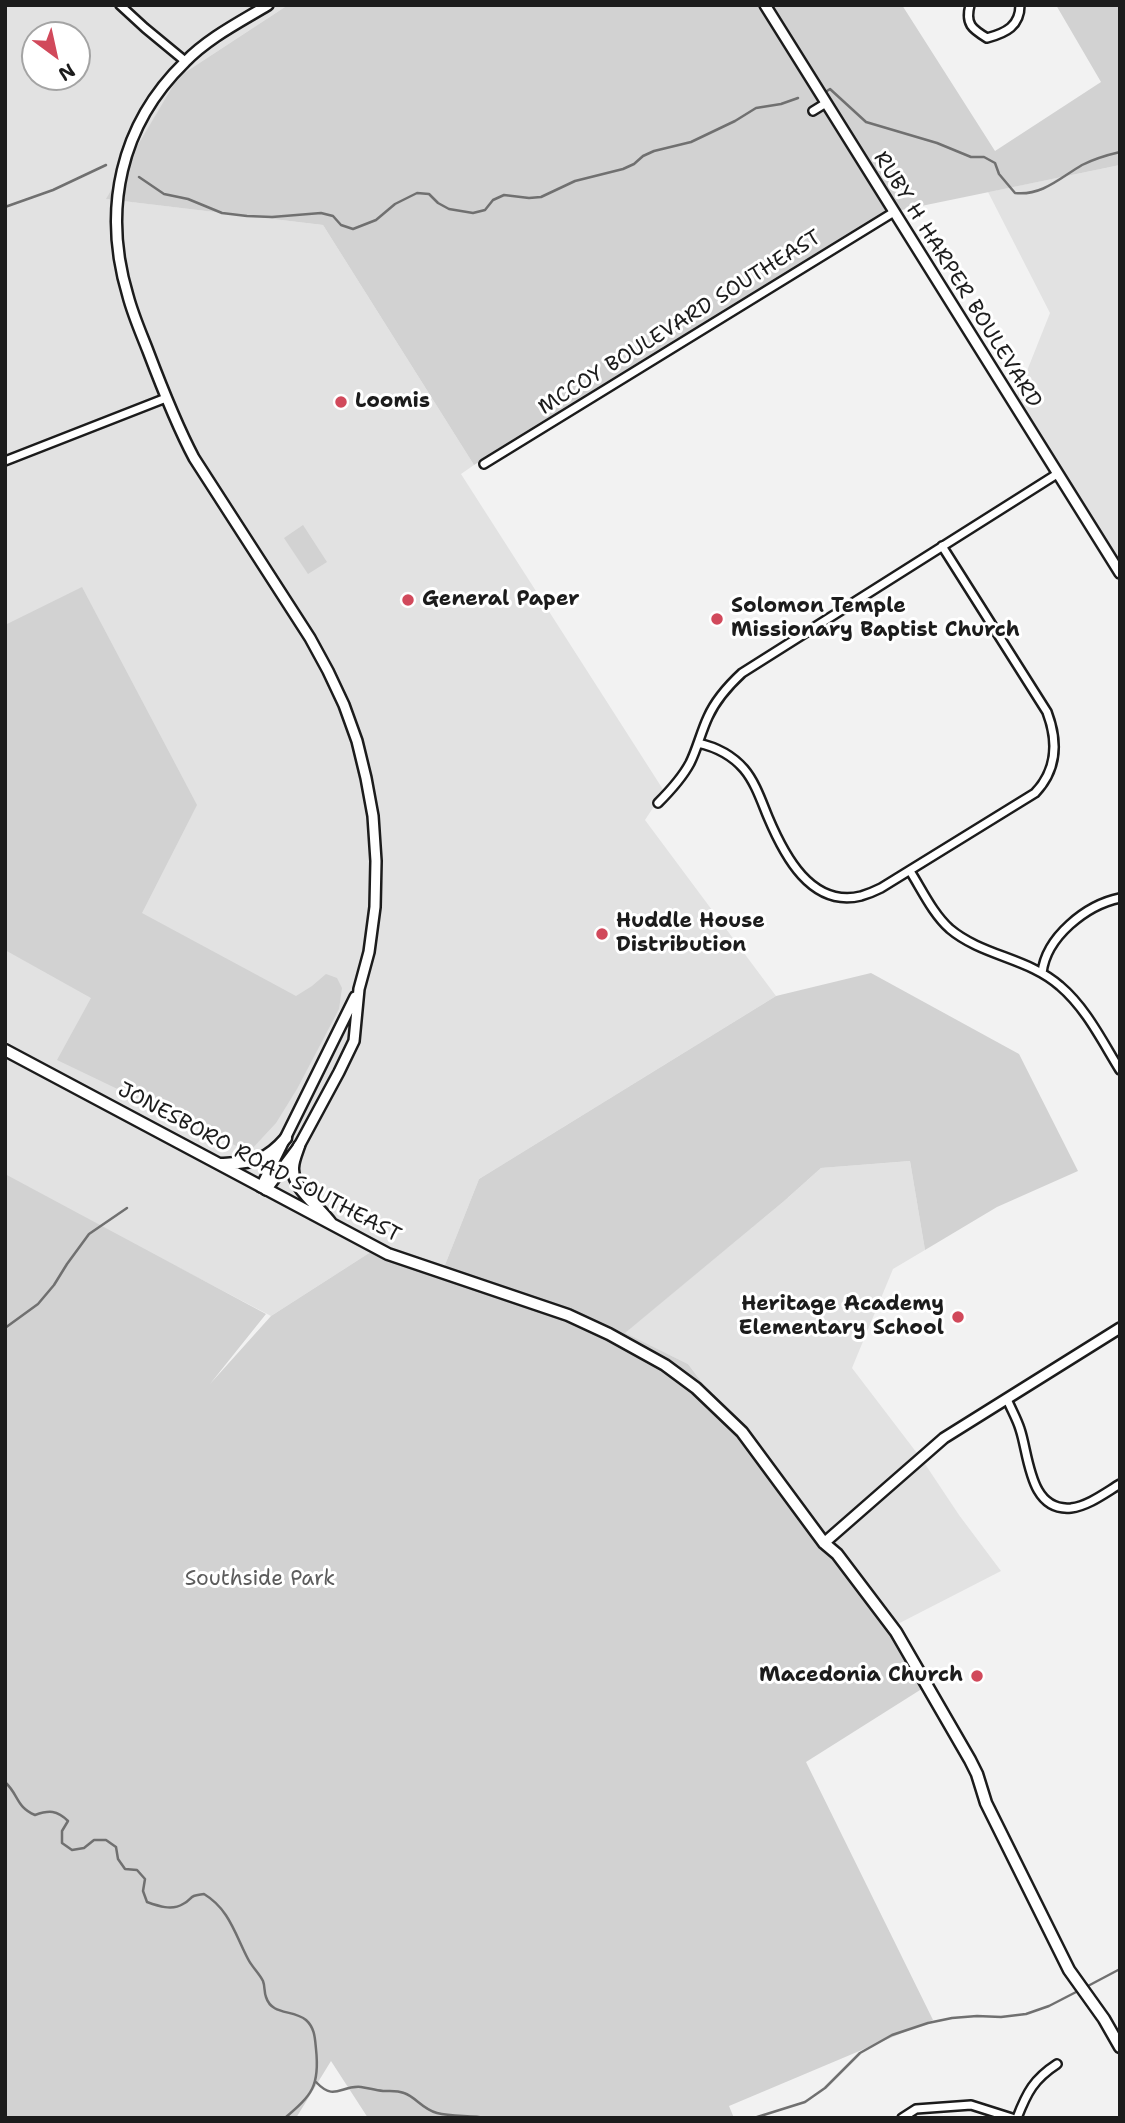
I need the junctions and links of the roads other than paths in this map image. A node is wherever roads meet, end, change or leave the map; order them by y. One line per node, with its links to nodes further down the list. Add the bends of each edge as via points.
1 (120, 5): 6 (street)
2 (268, 5): 6 (street)
3 (765, 5): 7 (street, RUBY H HARPER BOULEVARD)
4 (970, 5): 5 (street, via 973,30 987,38 1013,27)
5 (1020, 5)
6 (185, 61): 10 (street, via 151,103 131,140 120,176 115,220 128,296)
7 (826, 103): 8 (street); 9 (street, RUBY H HARPER BOULEVARD)
8 (813, 111)
9 (894, 212): 12 (street, MCCOY BOULEVARD SOUTHEAST); 13 (street, RUBY H HARPER BOULEVARD)
10 (166, 398): 11 (street); 21 (street, via 194,458 310,638 357,741 373,816 376,861 375,907)
11 (5, 461)
12 (484, 464)
13 (1057, 474): 14 (street); 15 (street, RUBY H HARPER BOULEVARD)
14 (942, 546): 16 (street, via 742,673 716,702); 18 (street, via 1047,712 1055,751 1048,776 1035,793)
15 (1120, 573)
16 (698, 743): 17 (street, via 684,774); 18 (street, via 724,752 745,770 791,862 818,890 833,897 862,896)
17 (659, 803)
18 (910, 871): 20 (street, via 953,931)
19 (1120, 898): 20 (street, via 1105,902 1064,930 1048,950)
20 (1042, 973): 23 (street, via 1077,1003)
21 (359, 989): 24 (street); 25 (street, via 354,1041)
22 (5, 1050): 28 (main road, JONESBORO ROAD SOUTHEAST)
23 (1120, 1070)
24 (304, 1101): 25 (street); 26 (street)
25 (319, 1109): 27 (street)
26 (286, 1139): 28 (main road, via 273,1153 256,1161); 29 (street)
27 (299, 1146): 29 (street); 30 (main road, via 293,1168 299,1189)
28 (219, 1164): 29 (main road, JONESBORO ROAD SOUTHEAST)
29 (263, 1188): 30 (main road, JONESBORO ROAD SOUTHEAST)
30 (333, 1226): 34 (main road, JONESBORO ROAD SOUTHEAST, via 388,1255 568,1315 665,1365 742,1432)
31 (1120, 1328): 32 (street)
32 (1007, 1399): 33 (street, via 1038,1492 1044,1498 1069,1508); 34 (street, via 933,1445)
33 (1120, 1484)
34 (824, 1543): 35 (main road, JONESBORO ROAD SOUTHEAST, via 888,1621 923,1676 970,1759 986,1803 1069,1970)
35 (1120, 2047)
36 (1058, 2064): 38 (street, via 1033,2084)
37 (902, 2118): 38 (street, via 916,2109 971,2105)
38 (1014, 2118)

